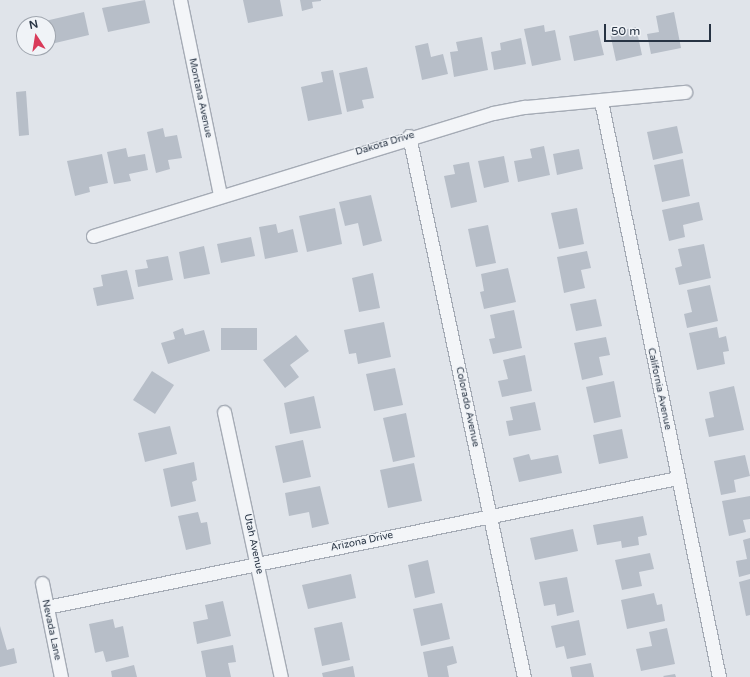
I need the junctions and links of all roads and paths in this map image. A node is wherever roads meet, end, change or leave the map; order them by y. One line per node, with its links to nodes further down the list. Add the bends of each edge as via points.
1 (180, 0): 5 (street, Montana Avenue)
2 (685, 92): 3 (street, Dakota Drive)
3 (600, 101): 4 (street, Dakota Drive, via 493,112); 8 (street, California Avenue)
4 (410, 136): 5 (street, Dakota Drive); 9 (street, Colorado Avenue)
5 (220, 195): 6 (street, Dakota Drive)
6 (93, 236)
7 (224, 412): 10 (street, Utah Avenue)
8 (677, 478): 9 (street, Arizona Drive); 16 (street, California Avenue)
9 (489, 516): 10 (street, Arizona Drive); 15 (street, Colorado Avenue)
10 (257, 564): 12 (street, Arizona Drive); 14 (street, Utah Avenue)
11 (42, 583): 12 (street, Nevada Lane)
12 (46, 607): 13 (street, Nevada Lane)
13 (61, 677)
14 (281, 677)
15 (524, 677)
16 (718, 677)

